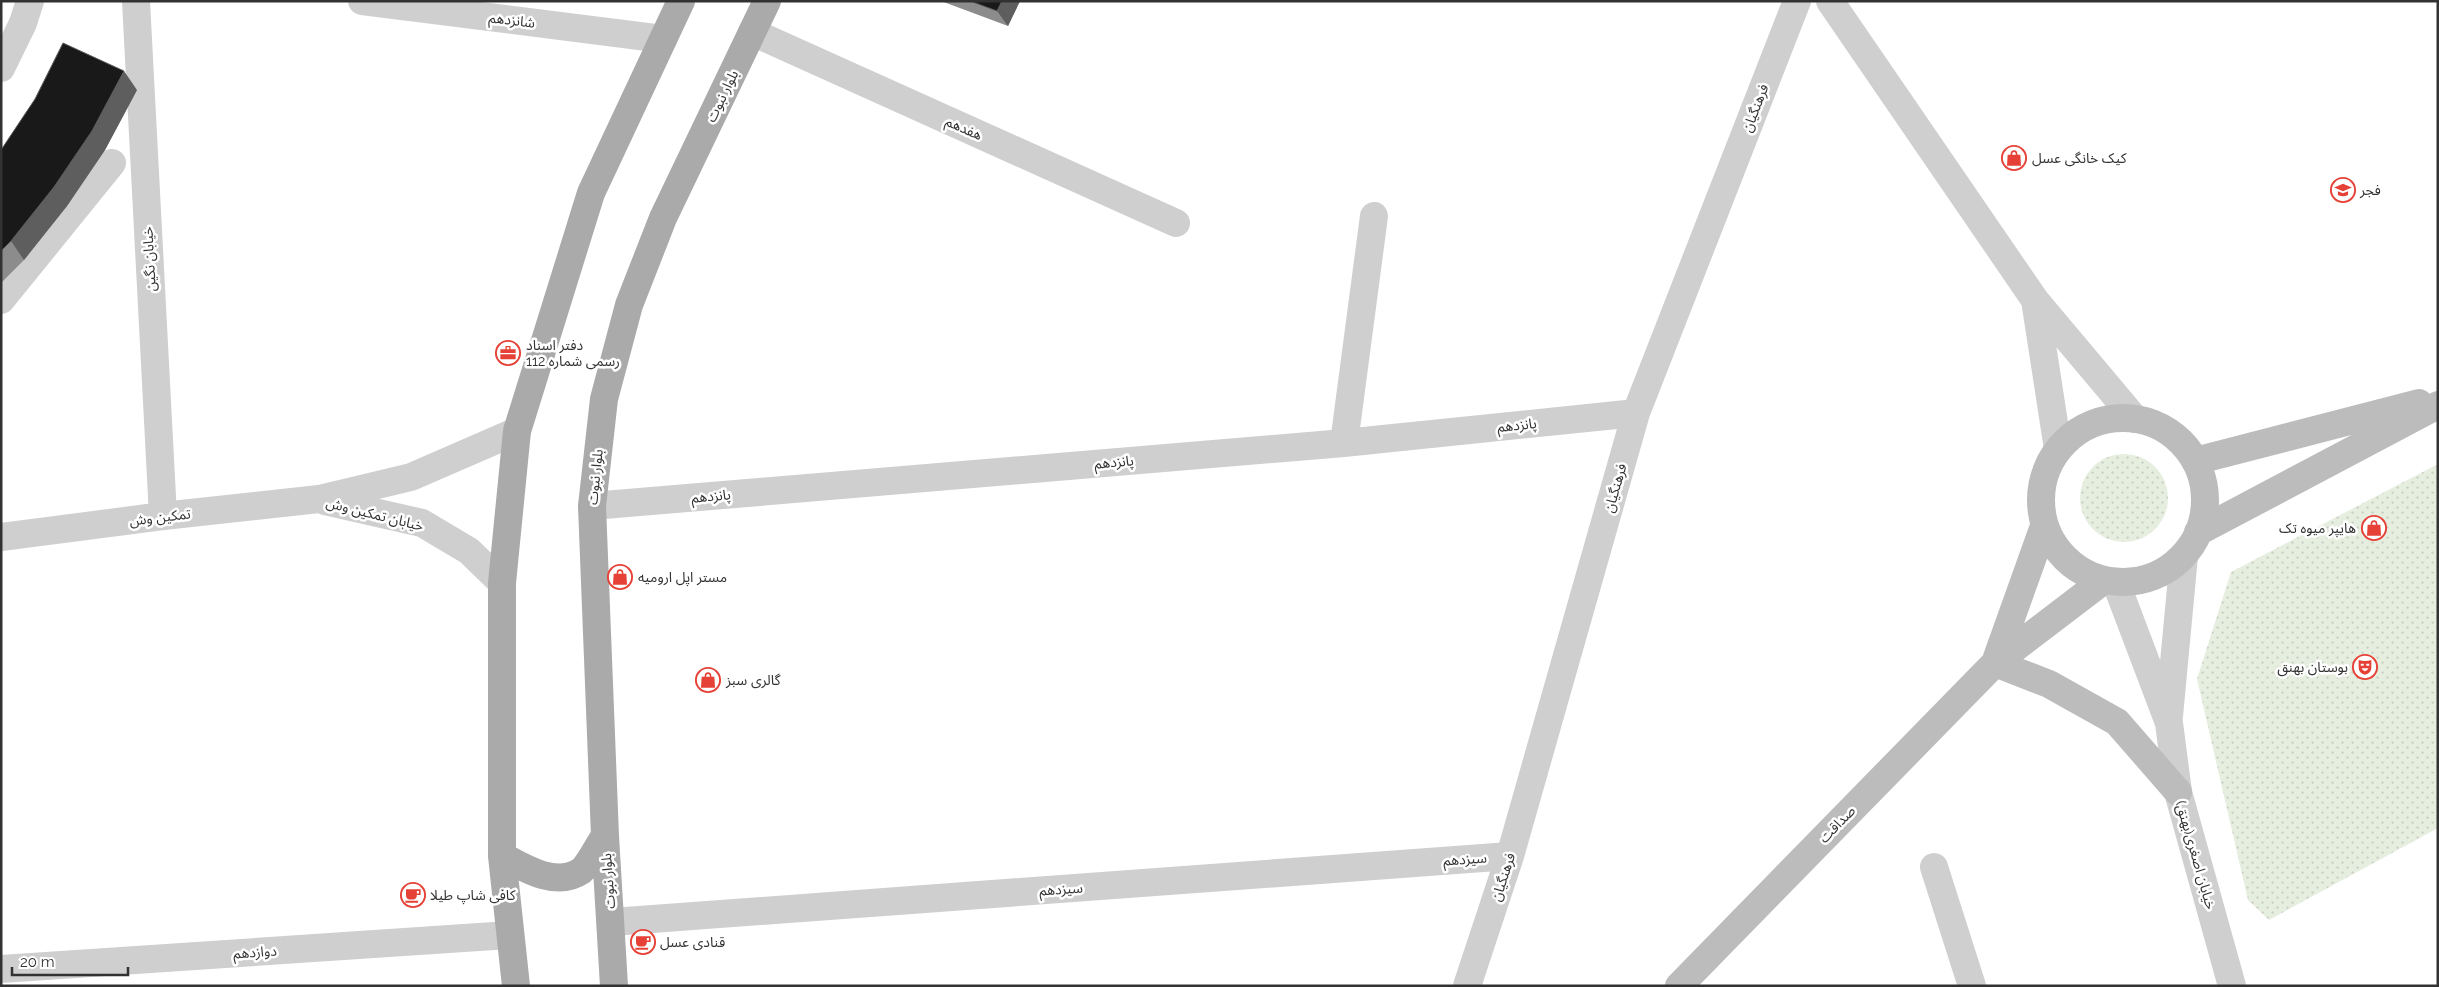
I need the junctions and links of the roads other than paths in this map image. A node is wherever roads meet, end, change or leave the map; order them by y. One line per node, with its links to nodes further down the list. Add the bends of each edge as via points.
1 (30, 1): 10 (street)
2 (136, 1): 26 (street, خیابان نگین)
3 (362, 1): 9 (street, شانزدهم)
4 (680, 1): 9 (main road)
5 (766, 1): 8 (main road, بلوار نبوت)
6 (1797, 1): 18 (street, فرهنگیان)
7 (1830, 1): 15 (street)
8 (752, 32): 13 (street, هفدهم); 25 (main road, بلوار نبوت, via 663,218 629,305 604,399)
9 (662, 39): 20 (main road, via 591,193)
10 (1, 68)
11 (112, 163): 14 (street)
12 (1374, 216): 21 (street)
13 (1176, 224)
14 (1, 300)
15 (2035, 300): 19 (street); 22 (street)
16 (2438, 398): 23 (main road)
17 (2438, 405): 28 (main road)
18 (1636, 413): 21 (street, پانزدهم); 38 (street, فرهنگیان)
19 (2135, 419): 22 (main road, via 2113,418 2092,424); 23 (main road, via 2170,433)
20 (517, 431): 24 (street, خیابان تمکین وش, via 411,476); 32 (main road)
21 (1344, 443): 25 (street, پانزدهم)
22 (2058, 449): 27 (main road, via 2041,486)
23 (2196, 461): 28 (main road, via 2204,484 2205,509)
24 (319, 499): 26 (street, تمکین وش); 32 (street, خیابان تمکین وش, via 422,523 469,552)
25 (592, 506): 36 (main road, بلوار نبوت)
26 (163, 516): 29 (street, تمکین وش)
27 (2044, 526): 31 (main road, via 2058,551 2078,570); 33 (main road, صداقت)
28 (2198, 532): 30 (main road)
29 (1, 537)
30 (2184, 556): 31 (main road, via 2160,574 2131,582); 34 (street)
31 (2110, 581): 33 (main road, صداقت); 34 (street)
32 (502, 583): 37 (main road)
33 (1996, 663): 35 (main road, via 2049,684 2117,722); 46 (main road, صداقت)
34 (2168, 723): 35 (street, خیابان اصغری(بهنق))
35 (2178, 792): 48 (street, خیابان اصغری(بهنق))
36 (605, 836): 37 (main road, via 581,871 558,878 532,872); 40 (main road, بلوار نبوت)
37 (502, 856): 41 (main road)
38 (1510, 856): 40 (street, سیزدهم); 45 (street, فرهنگیان)
39 (1934, 867): 47 (street)
40 (612, 922): 44 (main road, بلوار نبوت)
41 (510, 935): 42 (street, دوازدهم); 43 (main road)
42 (1, 969)
43 (516, 986)
44 (614, 986)
45 (1467, 986)
46 (1679, 986)
47 (1972, 986)
48 (2232, 986)

